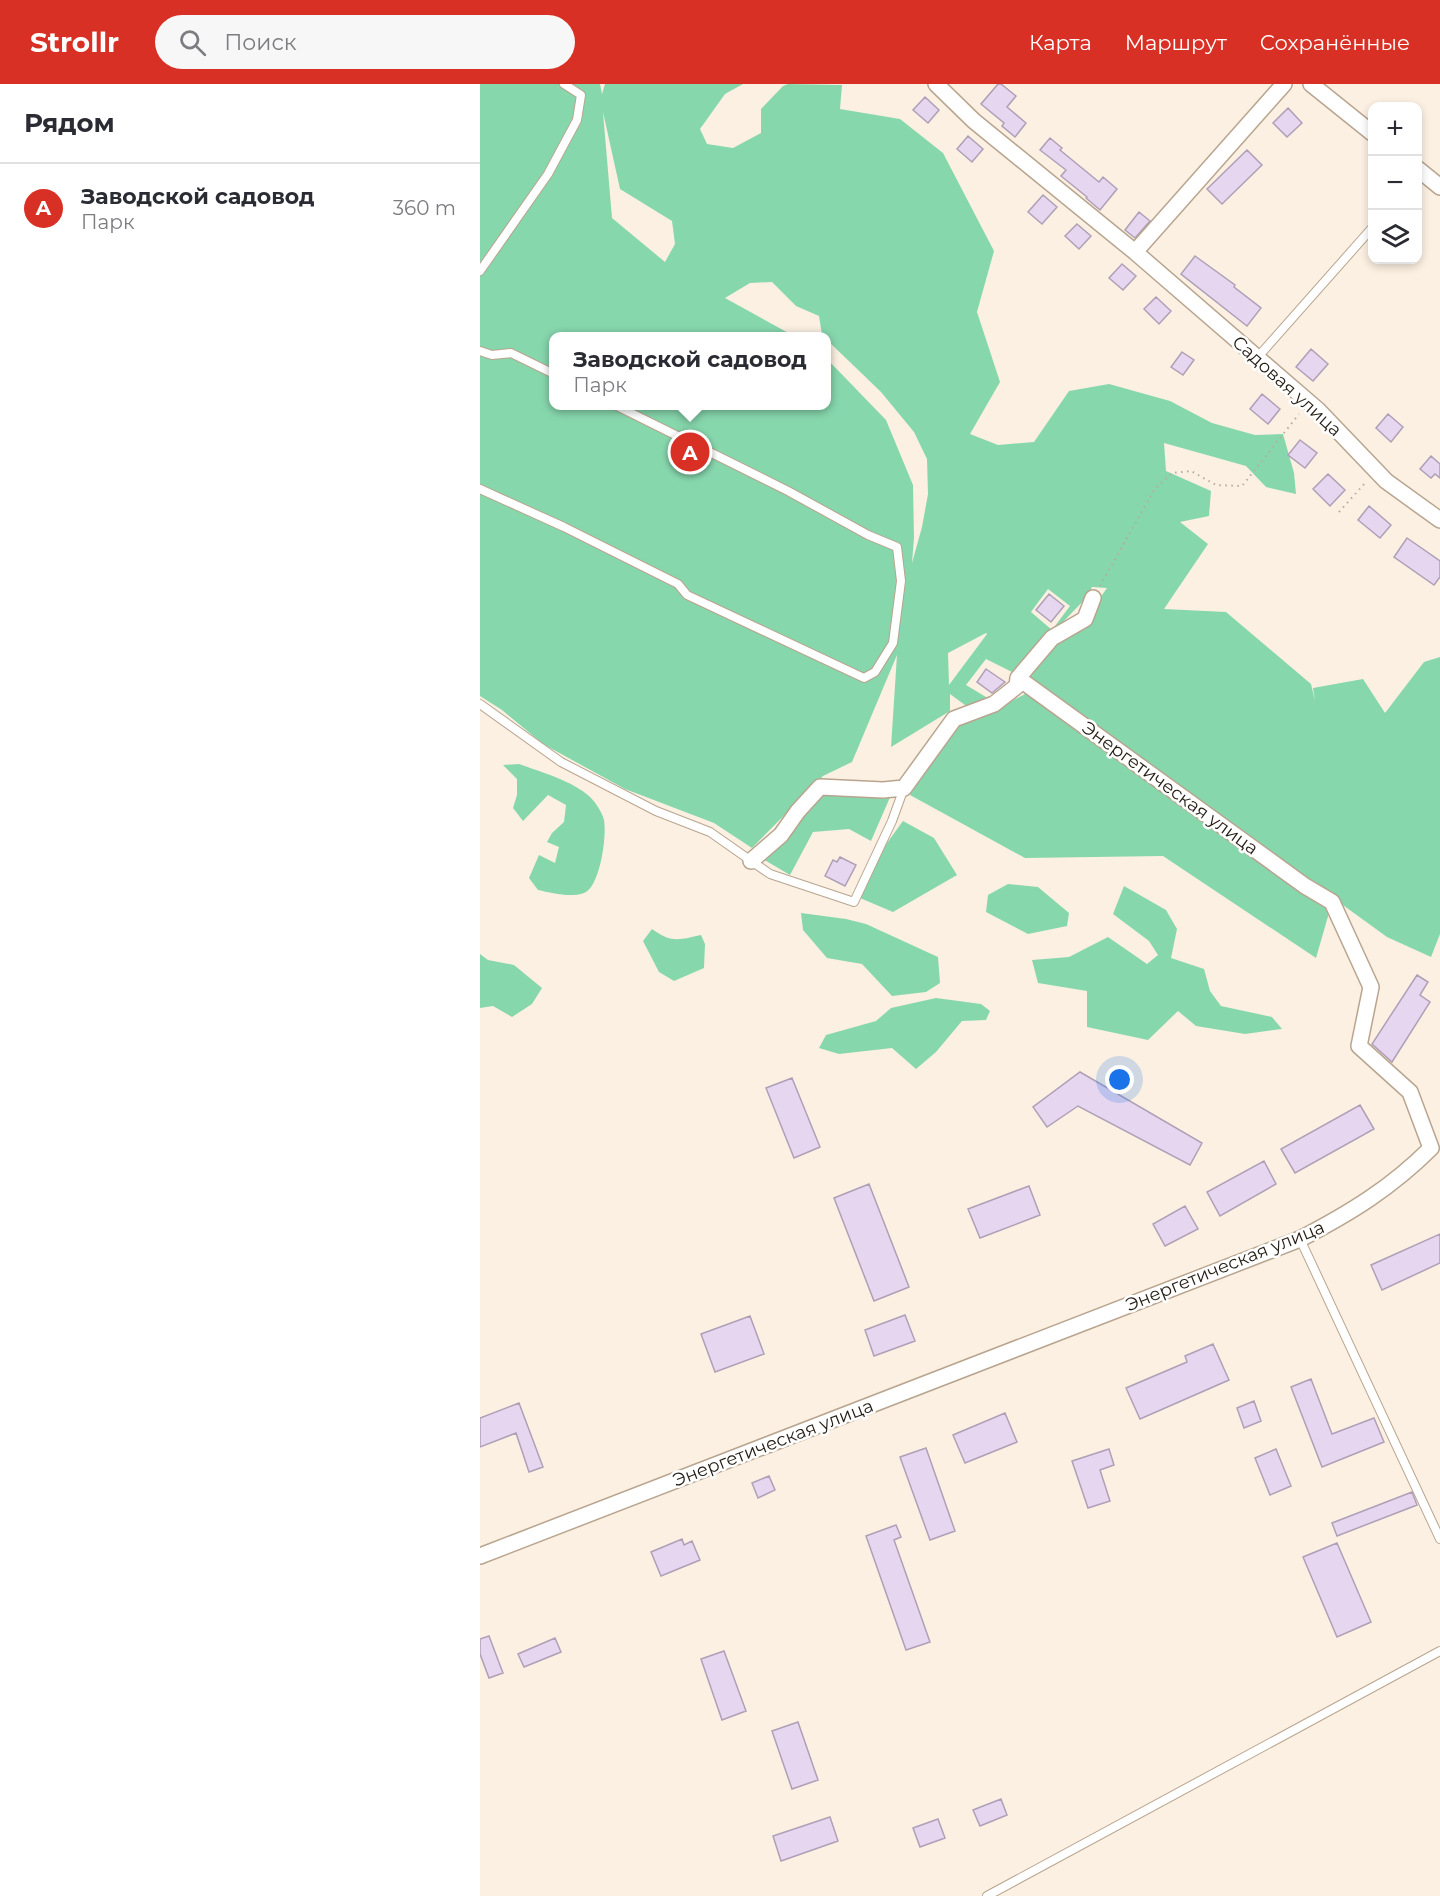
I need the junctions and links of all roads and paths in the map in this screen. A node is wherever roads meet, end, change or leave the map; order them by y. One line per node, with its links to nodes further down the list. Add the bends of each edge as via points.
1 (564, 84): 10 (lane, via 581,95 576,120 548,174)
2 (936, 84): 9 (street, Садовая улица, via 974,121)
3 (1284, 84): 9 (street)
4 (1311, 84): 5 (street)
5 (1368, 130)
6 (1422, 174): 7 (street)
7 (1440, 187)
8 (1368, 233): 12 (lane)
9 (1135, 252): 12 (street, Садовая улица)
10 (480, 271)
11 (480, 351): 13 (lane, via 492,356 511,353)
12 (1257, 358): 14 (street, Садовая улица)
13 (549, 372)
14 (1308, 402): 16 (street, Садовая улица); 20 (path, via 1242,486 1216,485 1191,471 1172,473 1154,490)
15 (627, 410): 17 (lane, via 897,547 900,581 893,643 875,672 864,678 687,595 678,584)
16 (1376, 470): 18 (path); 19 (street, Садовая улица)
17 (480, 489)
18 (1339, 512)
19 (1440, 520)
20 (1093, 598): 21 (street, via 1085,619 1052,638)
21 (1018, 678): 23 (street, via 1017,686 994,704 954,719); 25 (street, Энергетическая улица, via 1332,902 1371,987 1359,1046 1410,1092 1431,1148 1406,1173 1351,1212)
22 (480, 704): 24 (lane, via 561,762 656,811 710,832)
23 (904, 788): 24 (street, via 820,787 781,835); 24 (lane, via 854,902 770,874)
24 (751, 861)
25 (1300, 1239): 26 (lane); 27 (street, Энергетическая улица)
26 (1440, 1539)
27 (480, 1556)
28 (1440, 1651): 29 (lane)
29 (987, 1896)

